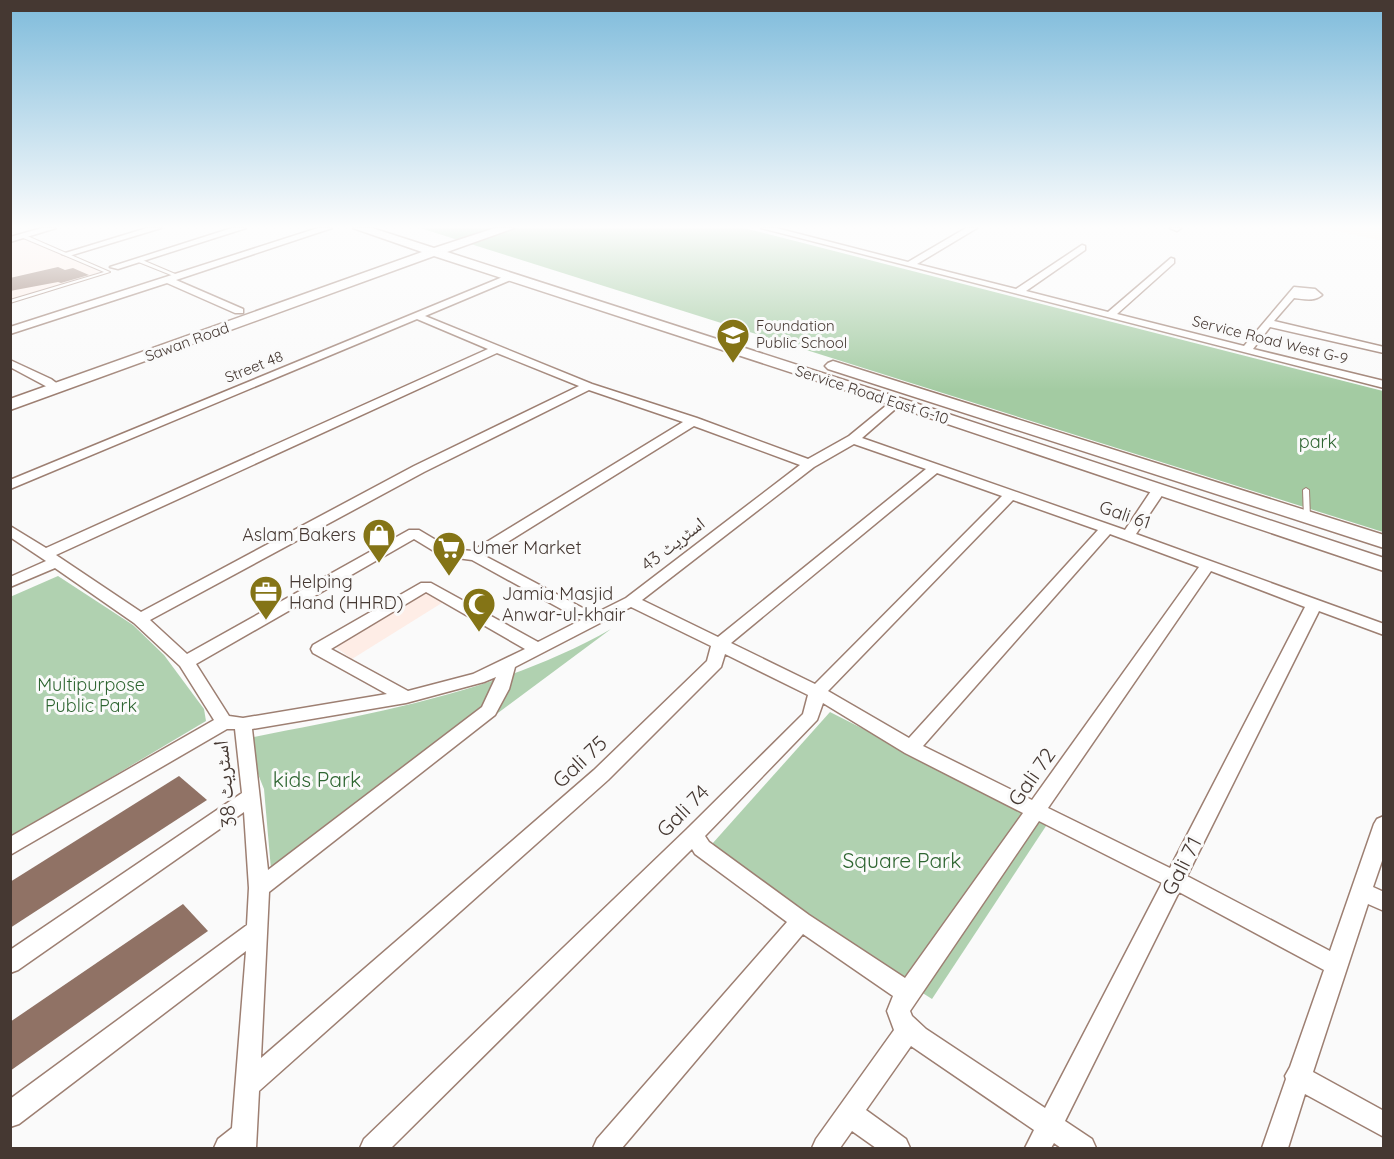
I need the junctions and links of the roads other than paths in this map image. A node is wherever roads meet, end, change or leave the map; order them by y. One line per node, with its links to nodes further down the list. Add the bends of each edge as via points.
1 (75, 282): 14 (lane)
2 (161, 282): 19 (street)
3 (172, 282): 15 (street)
4 (323, 282): 15 (main road, Sawan Road)
5 (332, 282): 24 (main road, Sawan Road)
6 (498, 282): 17 (street, Street 48)
7 (526, 282): 28 (main road, Service Road East G-10)
8 (566, 282): 38 (main road, Service Road East G-10)
9 (978, 282): 12 (street, Service Road West G-9)
10 (1032, 282): 12 (street)
11 (1147, 282): 16 (street)
12 (1018, 292): 16 (street, Service Road West G-9)
13 (1294, 295): 18 (street, via 1317,295 1298,289)
14 (10, 302)
15 (238, 311): 24 (main road, Sawan Road)
16 (1110, 315): 21 (street, Service Road West G-9)
17 (417, 316): 20 (street); 34 (street, Street 48)
18 (1267, 323): 21 (street); 22 (street)
19 (10, 331)
20 (498, 348): 26 (street); 46 (street)
21 (1247, 350): 25 (street, Service Road West G-9)
22 (1383, 350)
23 (10, 363): 24 (street)
24 (52, 385): 27 (main road, Sawan Road); 29 (main road, Sawan Road)
25 (1383, 385)
26 (588, 386): 30 (street); 52 (street, via 419,469)
27 (10, 394)
28 (897, 402): 31 (street, اسٹریٹ 43); 36 (main road, Service Road East G-10)
29 (10, 405)
30 (693, 421): 32 (street); 45 (street)
31 (853, 439): 32 (street, اسٹریٹ 43); 33 (street, Gali 61)
32 (809, 464): 50 (street, اسٹریٹ 43)
33 (935, 468): 37 (street, Gali 61); 55 (street, Gali 75)
34 (10, 484)
35 (1306, 490): 38 (lane)
36 (1158, 491): 42 (street); 44 (main road, Service Road East G-10)
37 (1010, 495): 39 (street, Gali 61); 59 (street, Gali 74)
38 (1307, 518): 41 (main road, Service Road East G-10)
39 (1107, 529): 42 (street, Gali 61); 62 (street)
40 (10, 530): 46 (street, اسٹریٹ 38)
41 (1349, 531): 43 (main road, Service Road East G-10); 44 (main road)
42 (1128, 536): 48 (street, Gali 61)
43 (1383, 542)
44 (1339, 551): 47 (main road, Service Road East G-10)
45 (475, 556): 53 (street); 57 (street, via 447,552 414,533)
46 (51, 558): 49 (street); 52 (street, اسٹریٹ 38)
47 (1383, 565)
48 (1207, 566): 51 (street, Gali 61); 64 (street, Gali 72)
49 (10, 583)
50 (631, 601): 53 (street, اسٹریٹ 43); 55 (street)
51 (1314, 605): 54 (street, Gali 61); 68 (street, Gali 71)
52 (140, 620): 57 (street, اسٹریٹ 38)
53 (595, 621): 56 (street, اسٹریٹ 43)
54 (1383, 630)
55 (719, 645): 59 (street); 78 (street, Gali 75, via 715,663 601,775)
56 (538, 649): 58 (street, اسٹریٹ 43); 60 (street, via 426,586 319,649)
57 (186, 662): 61 (street, اسٹریٹ 38)
58 (508, 664): 60 (street, اسٹریٹ 43, via 478,678); 69 (street, via 489,711)
59 (817, 692): 62 (street); 66 (street, Gali 74, via 811,716)
60 (406, 697): 61 (street, اسٹریٹ 43)
61 (233, 723): 63 (street, اسٹریٹ 38); 67 (street)
62 (911, 748): 64 (street)
63 (252, 796): 69 (street, اسٹریٹ 38); 74 (street)
64 (1036, 810): 68 (street); 76 (street, Gali 72)
65 (1383, 824): 70 (street)
66 (694, 836): 72 (street, via 702,848); 84 (street, Gali 74)
67 (10, 847)
68 (1175, 880): 75 (street); 82 (street, Gali 71)
69 (259, 888): 73 (street, اسٹریٹ 38)
70 (1361, 891): 71 (street); 75 (street)
71 (1383, 902)
72 (801, 921): 76 (street); 85 (street)
73 (258, 929): 78 (street, اسٹریٹ 38); 80 (street)
74 (10, 963)
75 (1335, 965): 77 (street)
76 (905, 1012): 79 (street, Gali 72); 82 (street)
77 (1297, 1076): 81 (street); 89 (street)
78 (247, 1086): 83 (street, اسٹریٹ 38)
79 (850, 1114): 86 (street, Gali 72); 87 (street)
80 (10, 1115)
81 (1383, 1125)
82 (1044, 1138): 88 (street)
83 (238, 1144)
84 (373, 1149)
85 (606, 1149)
86 (825, 1149)
87 (897, 1149)
88 (1083, 1149)
89 (1275, 1149)

